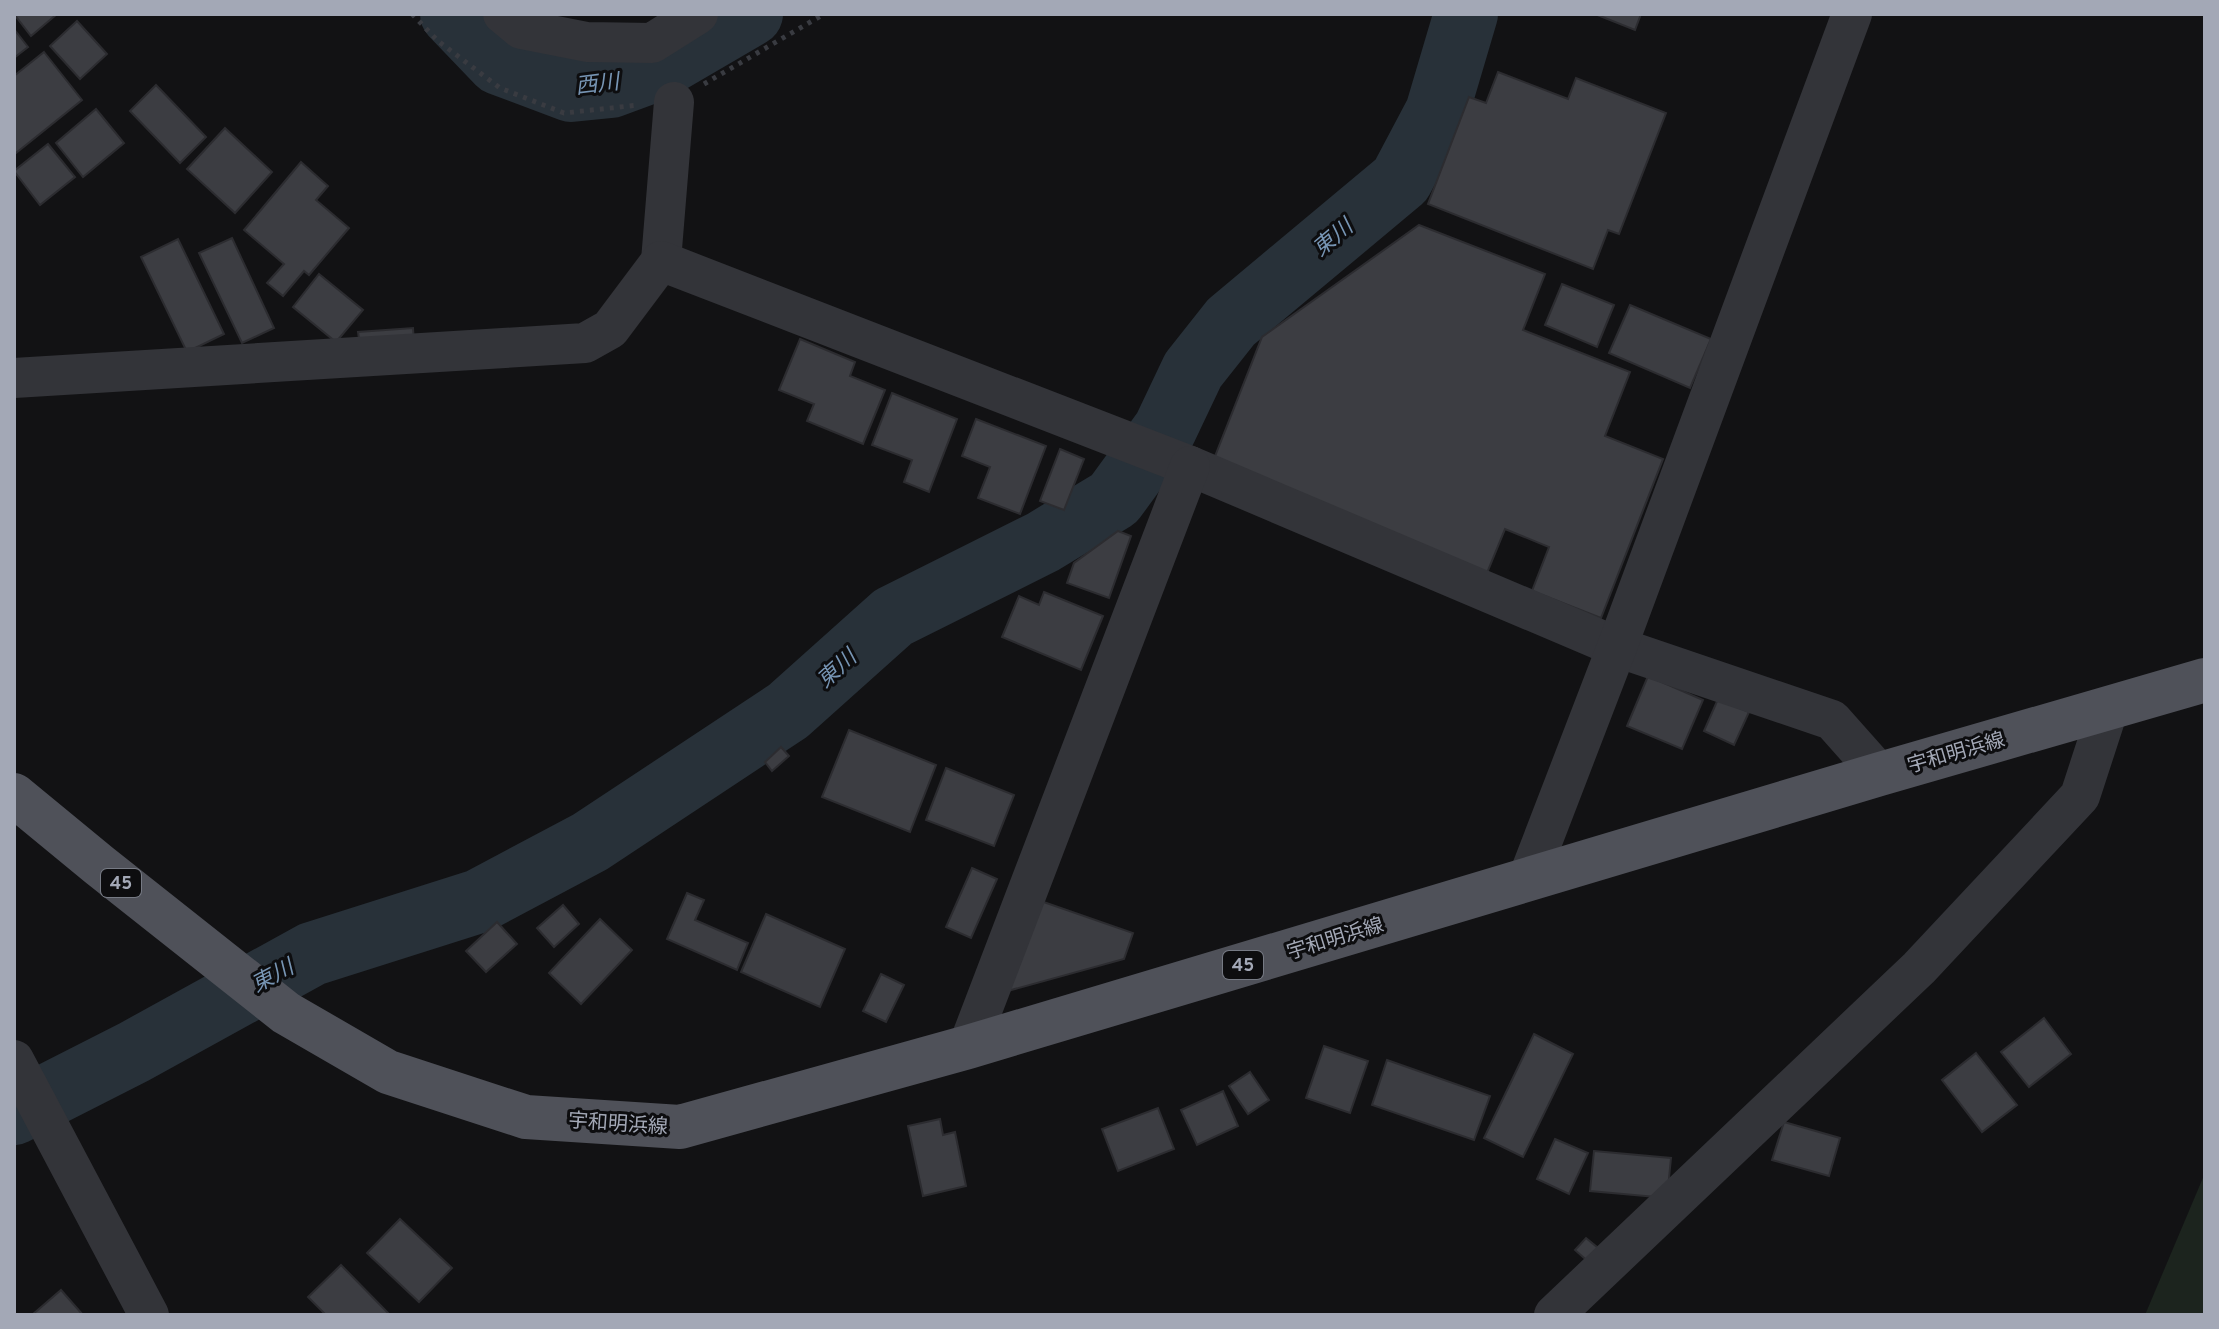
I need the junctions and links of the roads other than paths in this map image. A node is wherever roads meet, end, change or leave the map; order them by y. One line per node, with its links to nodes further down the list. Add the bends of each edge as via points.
1 (503, 14): 2 (street, via 521,29 587,42 652,43)
2 (698, 14)
3 (1852, 14): 8 (street)
4 (674, 102): 5 (street)
5 (661, 261): 6 (street, via 610,329 585,343); 7 (street)
6 (14, 378)
7 (1177, 460): 8 (street); 14 (street)
8 (1617, 647): 11 (street, via 1832,720); 13 (street)
9 (2205, 680): 10 (main road, 宇和明浜線 / 45)
10 (2108, 710): 11 (main road, 宇和明浜線 / 45); 17 (street, via 2080,796 1919,968)
11 (1880, 774): 13 (main road, 宇和明浜線 / 45)
12 (14, 795): 14 (main road, 宇和明浜線 / 45, via 286,1013 388,1072 526,1117 680,1127)
13 (1527, 881): 14 (main road, 宇和明浜線 / 45)
14 (968, 1047)
15 (20, 1072): 16 (street)
16 (149, 1315)
17 (1554, 1315)

